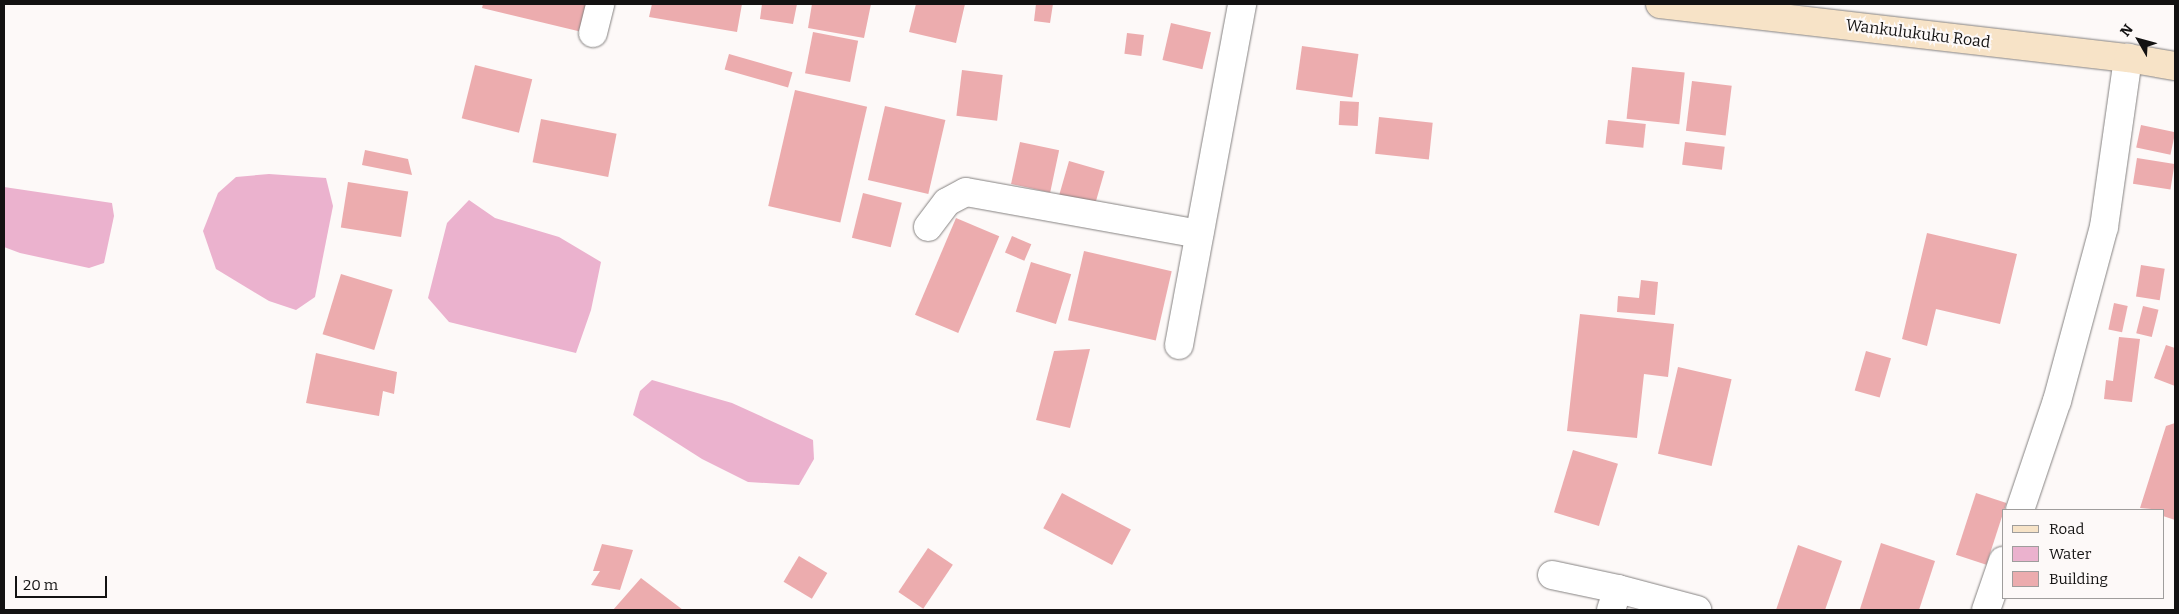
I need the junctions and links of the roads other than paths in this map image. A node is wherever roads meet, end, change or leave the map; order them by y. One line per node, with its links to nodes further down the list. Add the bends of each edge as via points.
1 (600, 4): 4 (street)
2 (1242, 4): 8 (street)
3 (1660, 4): 5 (main road, Wankulukuku Road)
4 (593, 32)
5 (2128, 58): 6 (main road, Wankulukuku Road); 10 (street, via 2104,227 2057,401)
6 (2175, 66)
7 (928, 227): 8 (street, via 947,202 966,192)
8 (1199, 234): 9 (street)
9 (1179, 345)
10 (2020, 509)
11 (2002, 564): 15 (street)
12 (1552, 575): 13 (street)
13 (1614, 600): 14 (street)
14 (1697, 610)
15 (1986, 610)

